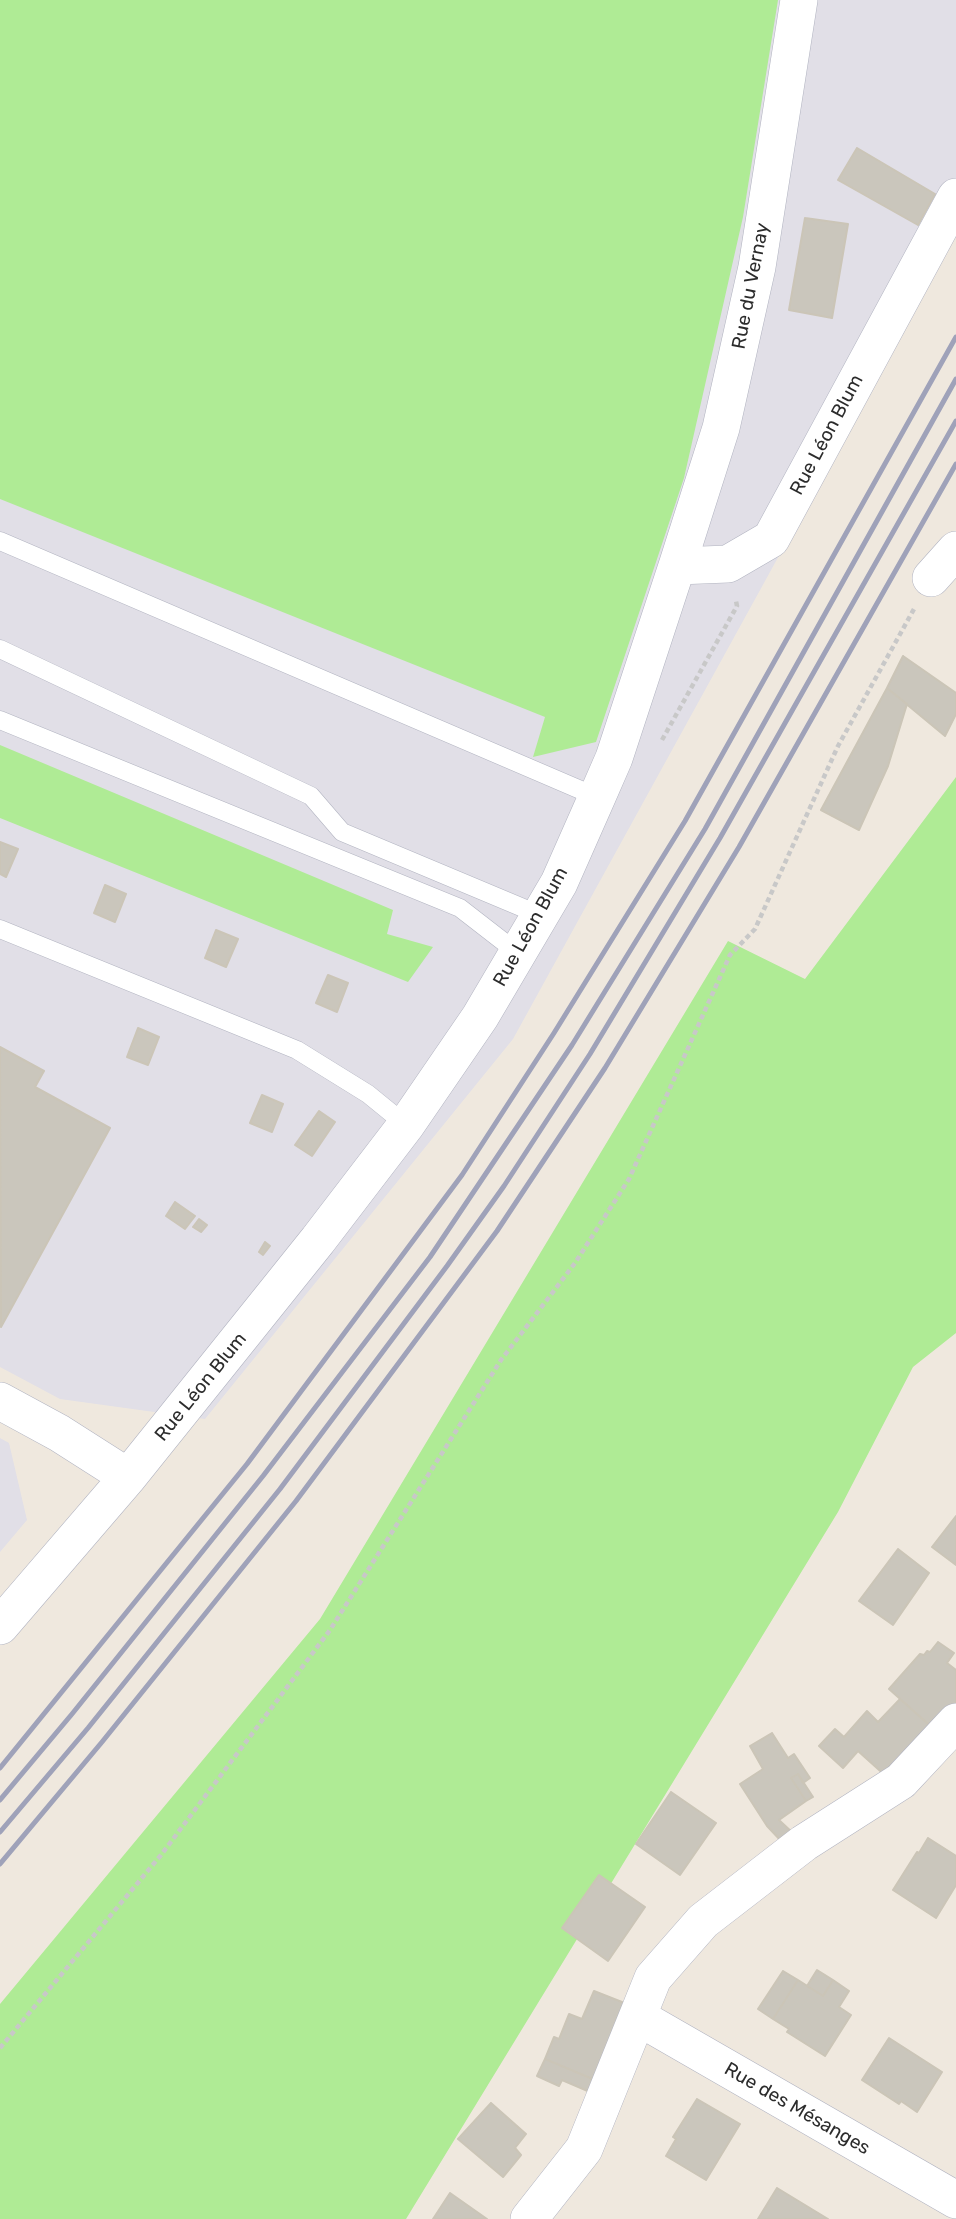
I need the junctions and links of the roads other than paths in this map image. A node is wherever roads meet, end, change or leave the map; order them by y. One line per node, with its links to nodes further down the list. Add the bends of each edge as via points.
1 (799, 0): 5 (street, Rue du Vernay, via 757,267 721,428)
2 (956, 197): 5 (street, Rue Léon Blum, via 771,539 729,564)
3 (0, 541): 9 (lane)
4 (956, 550): 6 (street)
5 (677, 566): 9 (street, Rue Léon Blum)
6 (931, 578)
7 (0, 649): 10 (lane, via 310,796 342,832)
8 (0, 720): 12 (lane, via 460,908)
9 (597, 797): 10 (street, Rue Léon Blum)
10 (540, 915): 12 (street, Rue Léon Blum)
11 (0, 929): 13 (lane, via 297,1050 368,1094)
12 (518, 953): 13 (street, Rue Léon Blum)
13 (407, 1125): 15 (street, Rue Léon Blum)
14 (0, 1401): 15 (street)
15 (128, 1477): 16 (street, Rue Léon Blum)
16 (0, 1626)
17 (956, 1722): 18 (street, via 901,1781 804,1843 703,1921 653,1978)
18 (638, 2017): 19 (street, Rue des Mésanges); 20 (street, via 584,2149)
19 (956, 2200)
20 (529, 2219)

